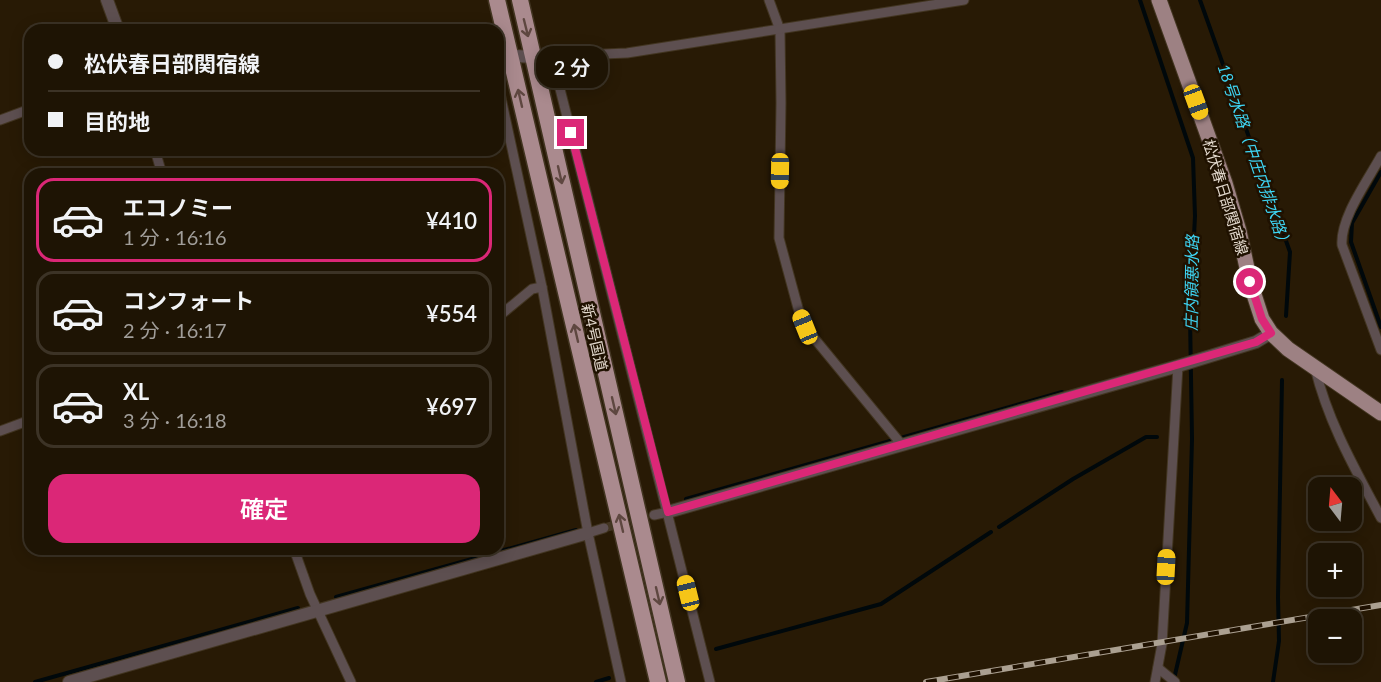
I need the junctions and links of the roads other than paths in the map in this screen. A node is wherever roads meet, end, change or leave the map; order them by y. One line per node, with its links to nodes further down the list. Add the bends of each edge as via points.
1 (107, 0): 7 (street)
2 (497, 0): 8 (highway, 新4号国道)
3 (520, 0): 12 (highway, 新4号国道, one-way to 12)
4 (769, 0): 9 (street)
5 (964, 0): 9 (street)
6 (1159, 0): 19 (main road, 松伏春日部関宿線, via 1225,183 1256,302)
7 (116, 24)
8 (500, 24)
9 (780, 30): 11 (street, via 627,53); 26 (street, via 779,238 798,308 805,327)
10 (504, 55): 12 (street); 38 (highway, 新4号国道, one-way to 10)
11 (564, 56): 12 (street); 27 (street, via 560,89)
12 (533, 57): 39 (highway, 新4号国道, one-way to 39)
13 (24, 111): 15 (street)
14 (504, 112): 17 (street)
15 (0, 120)
16 (1381, 156): 20 (street, via 1341,234)
17 (542, 287): 18 (street, via 532,289); 31 (street)
18 (504, 312)
19 (1271, 333): 21 (street, via 1256,342); 22 (main road, 松伏春日部関宿線)
20 (1381, 350)
21 (1178, 366): 26 (street); 34 (street)
22 (1315, 368): 23 (main road, 松伏春日部関宿線); 29 (street, via 1331,419)
23 (1381, 413)
24 (24, 422): 25 (street)
25 (0, 431)
26 (902, 445): 27 (street)
27 (668, 512): 28 (street); 40 (street)
28 (654, 515)
29 (1381, 518)
30 (604, 528): 31 (street)
31 (588, 533): 33 (street); 37 (street)
32 (296, 555): 33 (street)
33 (318, 610): 35 (street); 36 (street)
34 (1162, 671): 41 (street); 42 (street)
35 (69, 682)
36 (351, 682)
37 (621, 682)
38 (658, 682)
39 (677, 682)
40 (710, 682)
41 (1155, 682)
42 (1175, 682)

